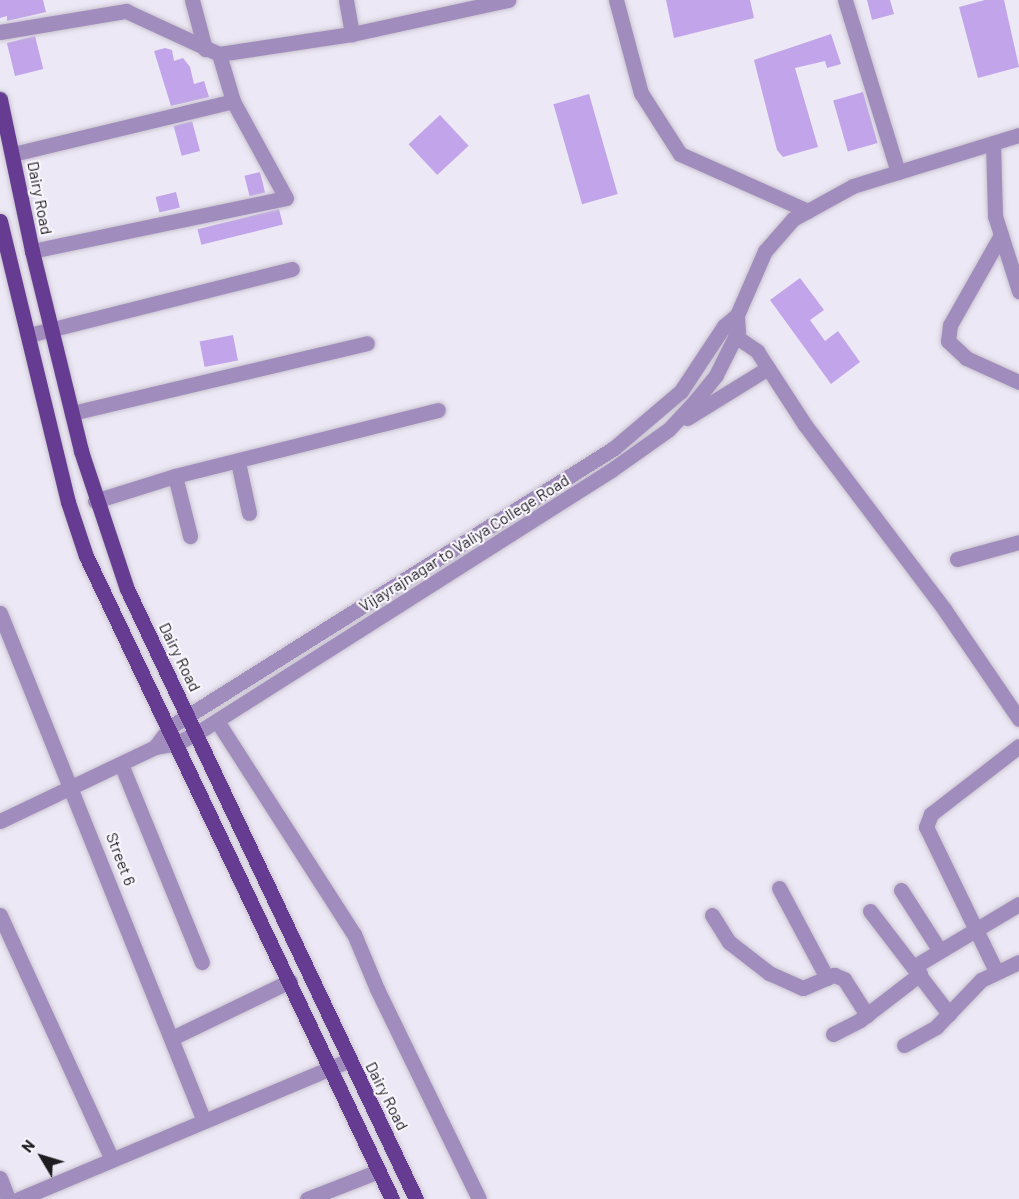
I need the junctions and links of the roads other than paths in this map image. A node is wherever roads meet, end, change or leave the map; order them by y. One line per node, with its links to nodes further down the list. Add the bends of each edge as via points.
1 (192, 0): 8 (street)
2 (346, 0): 7 (street)
3 (508, 0): 7 (street)
4 (616, 0): 15 (street, via 641,93 680,154)
5 (844, 0): 14 (street)
6 (0, 32): 8 (street, via 126,11)
7 (352, 34): 8 (street)
8 (212, 52): 10 (street)
9 (0, 99): 13 (main road, Dairy Road)
10 (233, 101): 13 (street); 18 (street, via 286,198)
11 (1019, 135): 12 (street, Vijayrajnagar to Valiya College Road)
12 (993, 143): 14 (street, Vijayrajnagar to Valiya College Road); 17 (street, via 993,203)
13 (13, 154): 18 (main road, Dairy Road)
14 (898, 172): 15 (street, Vijayrajnagar to Valiya College Road, via 852,186)
15 (808, 211): 21 (street, Vijayrajnagar to Valiya College Road, via 793,219 765,251)
16 (0, 221): 23 (main road)
17 (1001, 235): 20 (street); 27 (street, via 950,325 948,341 966,358)
18 (32, 251): 22 (main road, Dairy Road)
19 (292, 269): 22 (street)
20 (1019, 291)
21 (737, 315): 24 (street, Vijayrajnagar to Valiya College Road); 39 (street, Vijayrajnagar to Valiya College Road, via 724,326 681,391 614,448)
22 (53, 327): 23 (street); 29 (main road, Dairy Road)
23 (29, 335): 42 (main road, via 68,502 86,556 105,602)
24 (735, 336): 26 (street, via 757,351); 30 (street, Vijayrajnagar to Valiya College Road, via 716,375)
25 (367, 343): 29 (street)
26 (768, 368): 30 (street); 40 (street, via 805,425 944,609)
27 (1019, 382)
28 (438, 410): 31 (street)
29 (72, 413): 33 (main road, Dairy Road)
30 (669, 429): 41 (street, Vijayrajnagar to Valiya College Road, via 610,471)
31 (237, 462): 32 (street); 34 (street)
32 (175, 476): 33 (street); 35 (street)
33 (95, 501): 39 (main road, Dairy Road, via 126,589)
34 (249, 513)
35 (190, 536)
36 (1019, 542): 37 (street)
37 (957, 558)
38 (0, 613): 48 (street, Street 6)
39 (189, 716): 42 (street, Vijayrajnagar to Valiya College Road); 43 (main road, Dairy Road)
40 (1019, 719)
41 (218, 721): 43 (street, Vijayrajnagar to Valiya College Road); 80 (street, via 354,934)
42 (170, 727): 44 (main road); 46 (street, Vijayrajnagar to Valiya College Road)
43 (197, 733): 44 (street, Vijayrajnagar to Valiya College Road); 69 (main road, Dairy Road)
44 (177, 743): 46 (street, Vijayrajnagar to Valiya College Road); 63 (main road)
45 (1019, 746): 56 (street, via 927,819 928,837)
46 (155, 747): 47 (street, Vijayrajnagar to Valiya College Road)
47 (121, 764): 48 (street, Vijayrajnagar to Valiya College Road); 58 (street)
48 (73, 788): 49 (street, Vijayrajnagar to Valiya College Road); 67 (street, Street 6)
49 (0, 821)
50 (779, 888): 62 (street)
51 (901, 890): 57 (street)
52 (1019, 904): 56 (street)
53 (870, 911): 60 (street)
54 (0, 915): 72 (street)
55 (712, 915): 62 (street, via 729,942 769,973 802,988)
56 (978, 929): 57 (street); 61 (street)
57 (940, 951): 60 (street)
58 (202, 962)
59 (1019, 962): 61 (street)
60 (917, 970): 64 (street); 65 (street)
61 (996, 971): 64 (street, via 974,986)
62 (827, 978): 65 (street, via 834,975 844,979)
63 (290, 981): 67 (street); 70 (main road)
64 (949, 1014): 68 (street, via 936,1027)
65 (867, 1015): 66 (street)
66 (833, 1034)
67 (172, 1038): 71 (street, Street 6)
68 (904, 1045)
69 (349, 1060): 70 (street); 79 (main road, Dairy Road)
70 (330, 1067): 71 (street); 73 (main road)
71 (204, 1121): 72 (street)
72 (112, 1160): 76 (street)
73 (379, 1171): 77 (street); 78 (main road)
74 (0, 1178): 75 (street)
75 (8, 1199)
76 (19, 1199)
77 (307, 1199)
78 (392, 1199)
79 (416, 1199)
80 (479, 1199)

